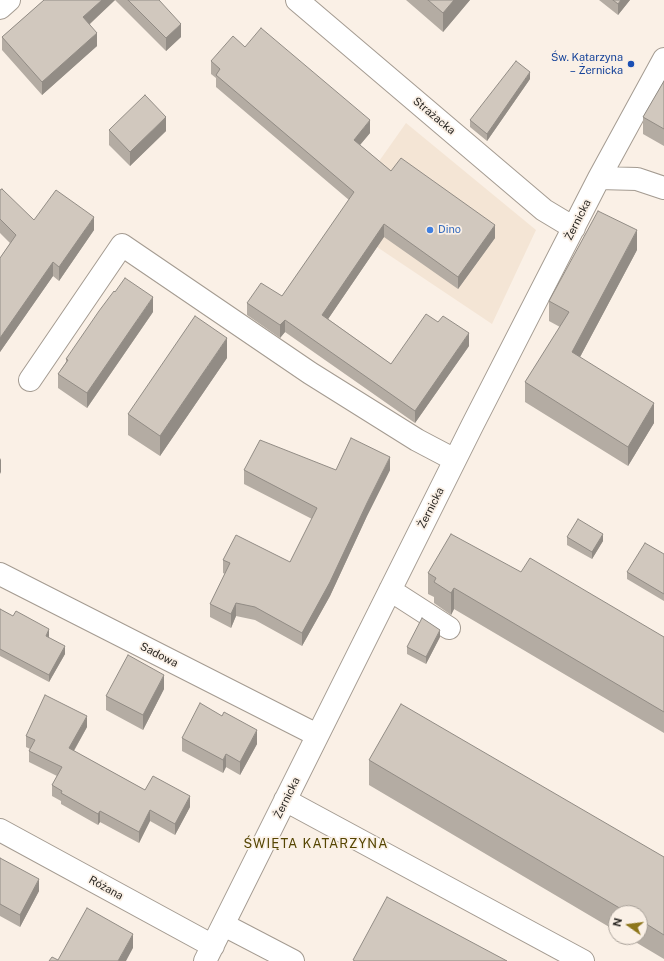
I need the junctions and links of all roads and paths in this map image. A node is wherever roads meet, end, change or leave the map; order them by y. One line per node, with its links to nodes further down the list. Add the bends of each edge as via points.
1 (9, 0): 3 (street)
2 (297, 0): 7 (street, Strażacka, via 544,210)
3 (0, 8)
4 (664, 59): 5 (street, Żernicka)
5 (599, 178): 6 (street, via 637,179); 7 (street, Żernicka)
6 (664, 188)
7 (574, 228): 9 (street, Żernicka)
8 (30, 380): 9 (street, via 122,245 310,373 417,440)
9 (455, 460): 11 (street, Żernicka)
10 (0, 574): 13 (street, Sadowa)
11 (390, 590): 12 (street); 13 (street, Żernicka)
12 (449, 628)
13 (318, 736): 14 (street, Żernicka)
14 (285, 800): 16 (street, Żernicka); 19 (street)
15 (0, 830): 17 (street, Różana)
16 (224, 925): 17 (street, Żernicka); 18 (street)
17 (209, 954)
18 (293, 961)
19 (583, 961)

